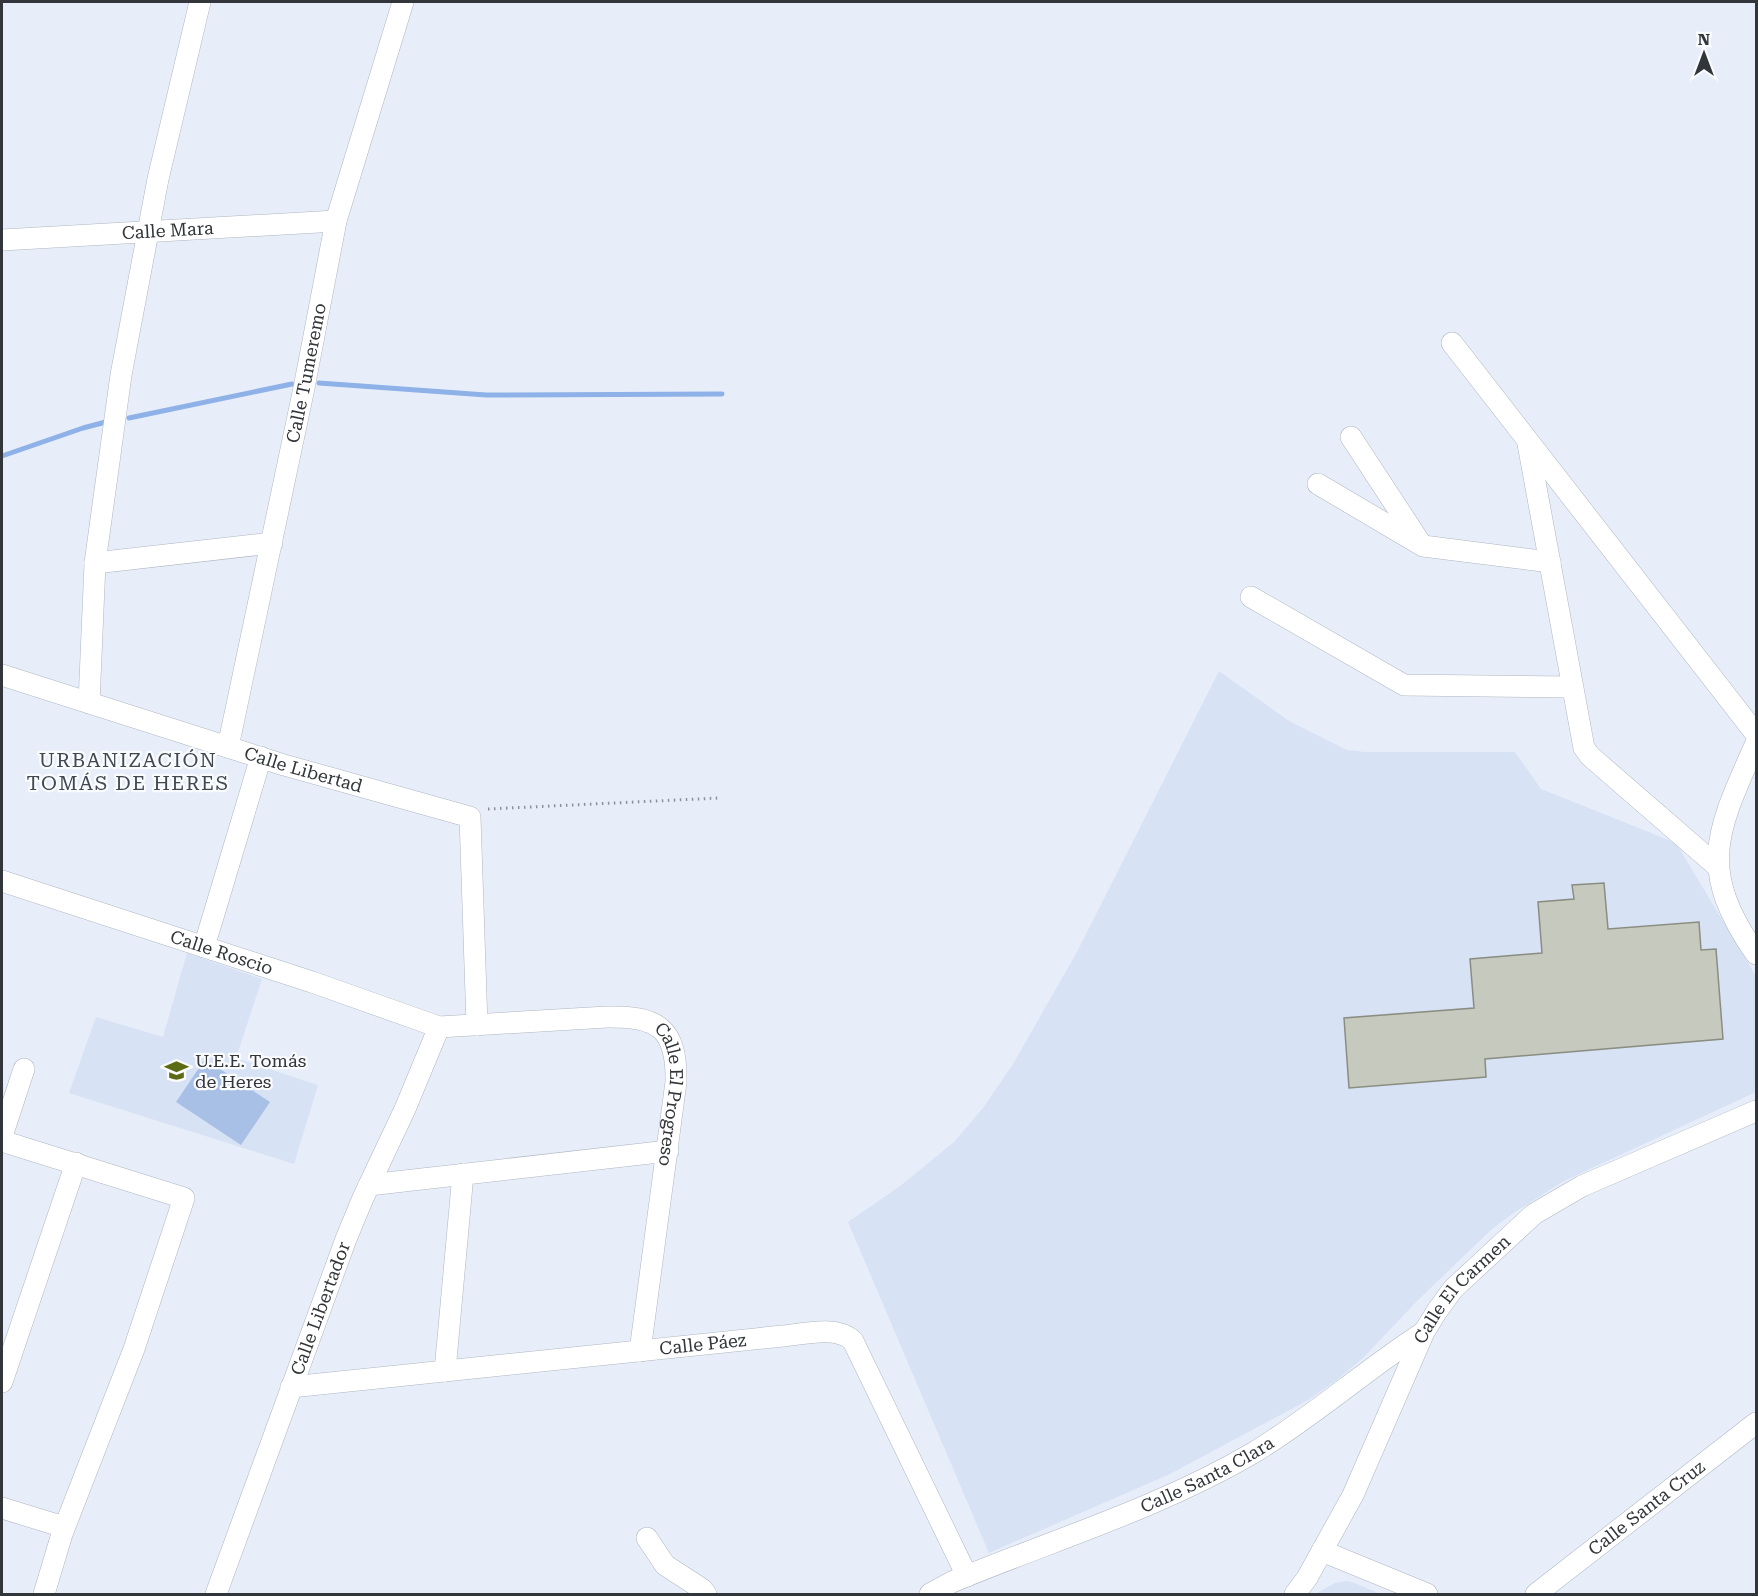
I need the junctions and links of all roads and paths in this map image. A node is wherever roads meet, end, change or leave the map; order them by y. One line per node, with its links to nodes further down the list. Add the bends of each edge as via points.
1 (200, 2): 4 (street)
2 (403, 2): 3 (street, Calle Tumeremo)
3 (336, 221): 4 (street, Calle Mara); 10 (street, Calle Tumeremo)
4 (148, 231): 5 (street, Calle Mara); 13 (street, via 121,375)
5 (2, 240)
6 (1452, 343): 8 (street)
7 (1351, 436): 11 (street)
8 (1528, 440): 12 (street); 18 (street)
9 (1318, 484): 11 (street)
10 (272, 543): 13 (street); 20 (street, Calle Tumeremo)
11 (1423, 546): 12 (street)
12 (1550, 562): 16 (street)
13 (95, 563): 17 (street)
14 (1251, 597): 16 (street, via 1404,685)
15 (3, 679): 17 (street, Calle Libertad)
16 (1572, 687): 24 (street, via 1586,752)
17 (89, 703): 20 (street, Calle Libertad)
18 (1756, 734)
19 (1756, 743): 24 (street, via 1720,834)
20 (228, 747): 21 (street, Calle Libertad)
21 (261, 758): 23 (street, Calle Libertad); 26 (street)
22 (719, 798): 23 (path, via 494,808)
23 (470, 817): 28 (street)
24 (1718, 867): 27 (street, via 1723,892)
25 (2, 881): 26 (street, Calle Roscio)
26 (204, 947): 29 (street, Calle Roscio)
27 (1756, 954)
28 (477, 1025): 29 (street, Calle El Progreso); 33 (street, Calle El Progreso, via 616,1017 654,1023 667,1037 676,1069)
29 (439, 1027): 36 (street, Calle Libertador)
30 (24, 1069): 32 (street)
31 (1756, 1111): 37 (street, Calle El Carmen, via 1582,1186 1534,1214 1454,1289)
32 (2, 1138): 34 (street)
33 (668, 1151): 35 (street); 38 (street, Calle El Progreso)
34 (76, 1163): 40 (street); 44 (street, via 184,1198 134,1349)
35 (463, 1174): 36 (street); 39 (street)
36 (369, 1185): 41 (street, Calle Libertador)
37 (1424, 1332): 46 (street, Calle El Carmen, via 1353,1495); 47 (street, Calle Santa Clara, via 1316,1413 1213,1474 1130,1512)
38 (640, 1351): 39 (street, Calle Páez); 47 (street, Calle Páez, via 828,1332 848,1336)
39 (445, 1371): 41 (street, Calle Páez)
40 (2, 1382)
41 (291, 1387): 49 (street, Calle Libertador)
42 (1756, 1423): 54 (street, Calle Santa Cruz)
43 (2, 1508): 44 (street)
44 (64, 1527): 48 (street)
45 (647, 1538): 50 (street, via 666,1565)
46 (1322, 1551): 52 (street, Calle El Carmen); 53 (street)
47 (967, 1576): 51 (street, Calle Santa Clara)
48 (44, 1594)
49 (216, 1594)
50 (706, 1594)
51 (930, 1594)
52 (1295, 1594)
53 (1427, 1594)
54 (1536, 1594)

